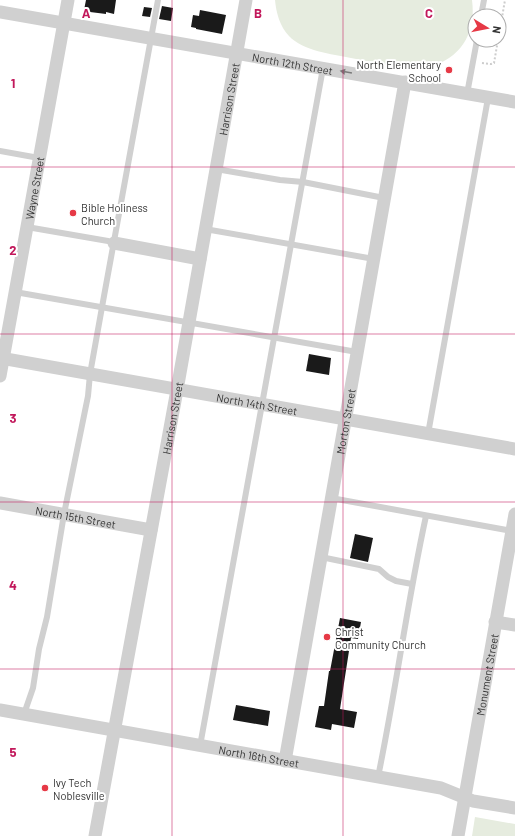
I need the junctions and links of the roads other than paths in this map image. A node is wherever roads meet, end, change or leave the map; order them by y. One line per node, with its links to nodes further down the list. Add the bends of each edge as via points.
1 (68, 0): 5 (street, Wayne Street)
2 (158, 0): 6 (lane)
3 (246, 0): 8 (street, Harrison Street)
4 (0, 12): 5 (street, North 12th Street)
5 (64, 23): 6 (street, North 12th Street); 15 (street, Wayne Street)
6 (152, 38): 8 (street, North 12th Street); 21 (lane)
7 (475, 48): 11 (lane)
8 (236, 53): 9 (street, North 12th Street); 16 (street, Harrison Street)
9 (323, 68): 10 (street, North 12th Street, one-way to 9); 17 (lane)
10 (405, 82): 11 (street, North 12th Street); 18 (street, Morton Street)
11 (467, 94): 12 (street, North 12th Street)
12 (488, 98): 13 (street, North 12th Street); 36 (lane)
13 (515, 102)
14 (0, 151): 15 (lane)
15 (39, 158): 19 (street, Wayne Street)
16 (216, 169): 17 (lane); 20 (street, Harrison Street)
17 (302, 182): 18 (lane); 22 (lane)
18 (384, 198): 24 (street, Morton Street)
19 (27, 227): 21 (lane); 25 (street, Wayne Street)
20 (205, 229): 22 (lane); 23 (street, Harrison Street)
21 (111, 242): 23 (street); 26 (lane)
22 (291, 245): 24 (lane); 28 (lane)
23 (200, 259): 27 (street, Harrison Street)
24 (374, 259): 29 (street, Morton Street)
25 (15, 292): 26 (lane); 30 (street, Wayne Street)
26 (102, 307): 27 (lane); 31 (lane)
27 (189, 322): 28 (lane); 33 (street, Harrison Street)
28 (274, 338): 29 (lane); 34 (lane)
29 (357, 352): 35 (street, Morton Street)
30 (2, 358): 31 (street, North 14th Street); 32 (street, Wayne Street)
31 (90, 374): 33 (street, North 14th Street); 40 (lane, via 88,396)
32 (0, 376)
33 (177, 390): 34 (street, North 14th Street); 43 (street, Harrison Street)
34 (262, 405): 35 (street, North 14th Street); 52 (lane)
35 (345, 419): 36 (street, North 14th Street); 38 (street, Morton Street)
36 (428, 434): 37 (street, North 14th Street)
37 (515, 449)
38 (331, 498): 42 (lane); 45 (street, Morton Street)
39 (0, 502): 40 (street, North 15th Street)
40 (64, 514): 43 (street, North 15th Street); 50 (lane, via 33,688)
41 (515, 514): 44 (street, Monument Street)
42 (426, 516): 44 (lane); 46 (lane)
43 (151, 530): 51 (street, Harrison Street)
44 (512, 532): 47 (street, Monument Street)
45 (321, 557): 46 (lane, via 379,569 396,581); 53 (street, Morton Street)
46 (412, 584): 54 (lane)
47 (495, 622): 48 (street); 55 (street, Monument Street)
48 (515, 625)
49 (0, 710): 50 (street, North 16th Street)
50 (24, 714): 51 (street, North 16th Street)
51 (114, 730): 52 (street, North 16th Street); 57 (street, Harrison Street)
52 (200, 746): 53 (street, North 16th Street)
53 (285, 761): 54 (street, North 16th Street)
54 (378, 777): 55 (street, North 16th Street, via 441,788)
55 (465, 798): 56 (street, North 16th Street); 58 (street, Monument Street)
56 (515, 808)
57 (95, 836)
58 (458, 836)

